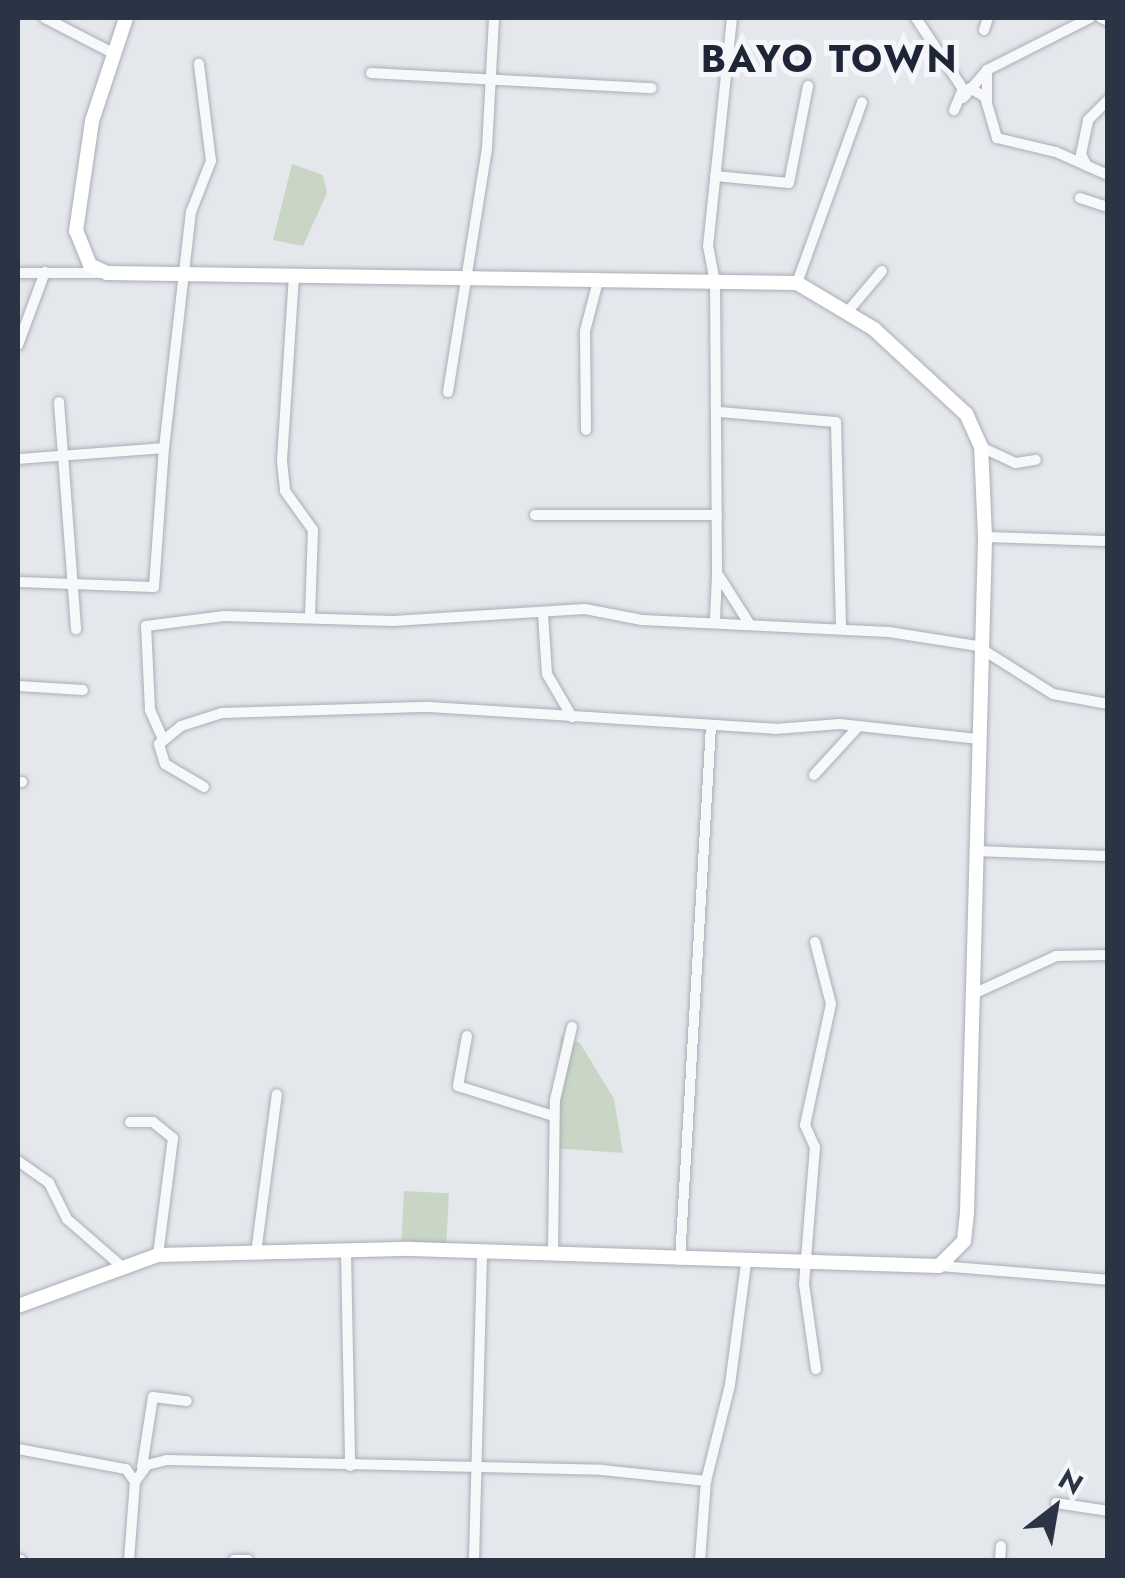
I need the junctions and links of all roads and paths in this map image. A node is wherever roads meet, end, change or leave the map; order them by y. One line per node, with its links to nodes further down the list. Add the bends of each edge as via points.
1 (45, 18): 11 (street)
2 (126, 18): 11 (main road)
3 (494, 18): 15 (street)
4 (732, 18): 25 (street)
5 (916, 18): 18 (street)
6 (988, 18): 10 (street)
7 (1090, 18): 13 (street)
8 (1101, 18): 9 (street)
9 (1108, 21)
10 (984, 30)
11 (111, 52): 31 (main road, via 76,231 90,264)
12 (199, 64): 33 (street, via 211,162 191,212)
13 (988, 70): 18 (street); 21 (street)
14 (371, 73): 15 (street)
15 (490, 80): 17 (street); 32 (street)
16 (808, 86): 25 (street, via 787,185)
17 (652, 88)
18 (966, 93): 21 (street); 22 (street)
19 (1108, 100): 23 (street, via 1088,120 1081,154)
20 (862, 102): 37 (street)
21 (987, 105): 23 (street, via 996,138)
22 (954, 110)
23 (1087, 167): 24 (street)
24 (1108, 175)
25 (715, 176): 36 (street, via 708,246)
26 (1080, 198): 27 (street)
27 (1108, 207)
28 (882, 271): 38 (street)
29 (45, 272): 30 (street); 31 (street); 39 (street)
30 (18, 273)
31 (107, 273): 33 (main road)
32 (468, 274): 34 (main road); 35 (main road); 40 (street)
33 (182, 275): 34 (main road); 45 (street)
34 (294, 275): 57 (street, via 282,461 285,491 313,530)
35 (598, 281): 36 (main road); 43 (street, via 584,331)
36 (715, 281): 37 (main road); 42 (street)
37 (797, 284): 38 (main road)
38 (849, 310): 44 (main road, via 954,398)
39 (18, 345)
40 (448, 392)
41 (59, 402): 46 (street)
42 (718, 412): 50 (street); 60 (street, via 836,422)
43 (586, 430)
44 (981, 447): 48 (street, via 1016,463); 51 (main road)
45 (164, 448): 46 (street); 55 (street, via 154,587)
46 (64, 451): 47 (street); 55 (street)
47 (18, 459)
48 (1036, 460)
49 (535, 515): 50 (street)
50 (717, 515): 53 (street)
51 (985, 537): 52 (street); 62 (main road)
52 (1108, 542)
53 (717, 573): 58 (street); 59 (street)
54 (18, 582): 55 (street)
55 (75, 584): 61 (street)
56 (544, 614): 57 (street, via 472,610 393,621); 58 (street); 66 (street, via 547,674)
57 (310, 616): 69 (street, via 146,626 150,710)
58 (715, 620): 59 (street)
59 (750, 623): 60 (street)
60 (842, 628): 62 (street)
61 (76, 629)
62 (977, 646): 65 (street, via 1053,694); 70 (main road)
63 (18, 686): 64 (street)
64 (83, 690)
65 (1108, 704)
66 (572, 718): 67 (street); 69 (street, via 428,707 222,714)
67 (710, 725): 68 (street); 89 (street)
68 (858, 728): 70 (street); 71 (street)
69 (162, 737): 72 (street, via 165,764)
70 (977, 738): 73 (main road)
71 (814, 774)
72 (204, 787)
73 (974, 851): 74 (street); 77 (main road)
74 (1108, 856)
75 (815, 942): 92 (street, via 831,1004 805,1126 814,1147)
76 (1108, 955): 77 (street, via 1056,956)
77 (971, 995): 93 (main road, via 964,1241)
78 (572, 1027): 81 (street, via 558,1062)
79 (467, 1036): 81 (street, via 458,1086)
80 (278, 1094): 85 (street)
81 (554, 1116): 87 (street)
82 (130, 1122): 88 (street, via 153,1122 173,1138)
83 (18, 1161): 90 (street, via 50,1183 66,1219)
84 (346, 1251): 85 (main road); 86 (main road); 99 (street)
85 (256, 1253): 88 (main road)
86 (482, 1253): 87 (main road); 100 (street)
87 (552, 1254): 89 (main road)
88 (158, 1255): 90 (main road)
89 (680, 1260): 91 (main road)
90 (119, 1264): 95 (main road)
91 (746, 1264): 92 (main road); 102 (street, via 730,1386)
92 (804, 1264): 93 (main road); 96 (street)
93 (939, 1266): 94 (street)
94 (1108, 1280)
95 (18, 1306)
96 (816, 1368)
97 (187, 1401): 101 (street, via 153,1397)
98 (18, 1450): 101 (street, via 126,1469)
99 (350, 1466): 100 (street); 101 (street, via 167,1460 147,1465)
100 (477, 1472): 102 (street, via 602,1470); 109 (street)
101 (135, 1482): 106 (street)
102 (706, 1482): 110 (street)
103 (1056, 1503): 104 (street)
104 (1108, 1510)
105 (1001, 1546): 111 (street)
106 (129, 1560)
107 (234, 1560): 108 (street)
108 (248, 1560)
109 (474, 1560)
110 (700, 1560)
111 (1000, 1560)

